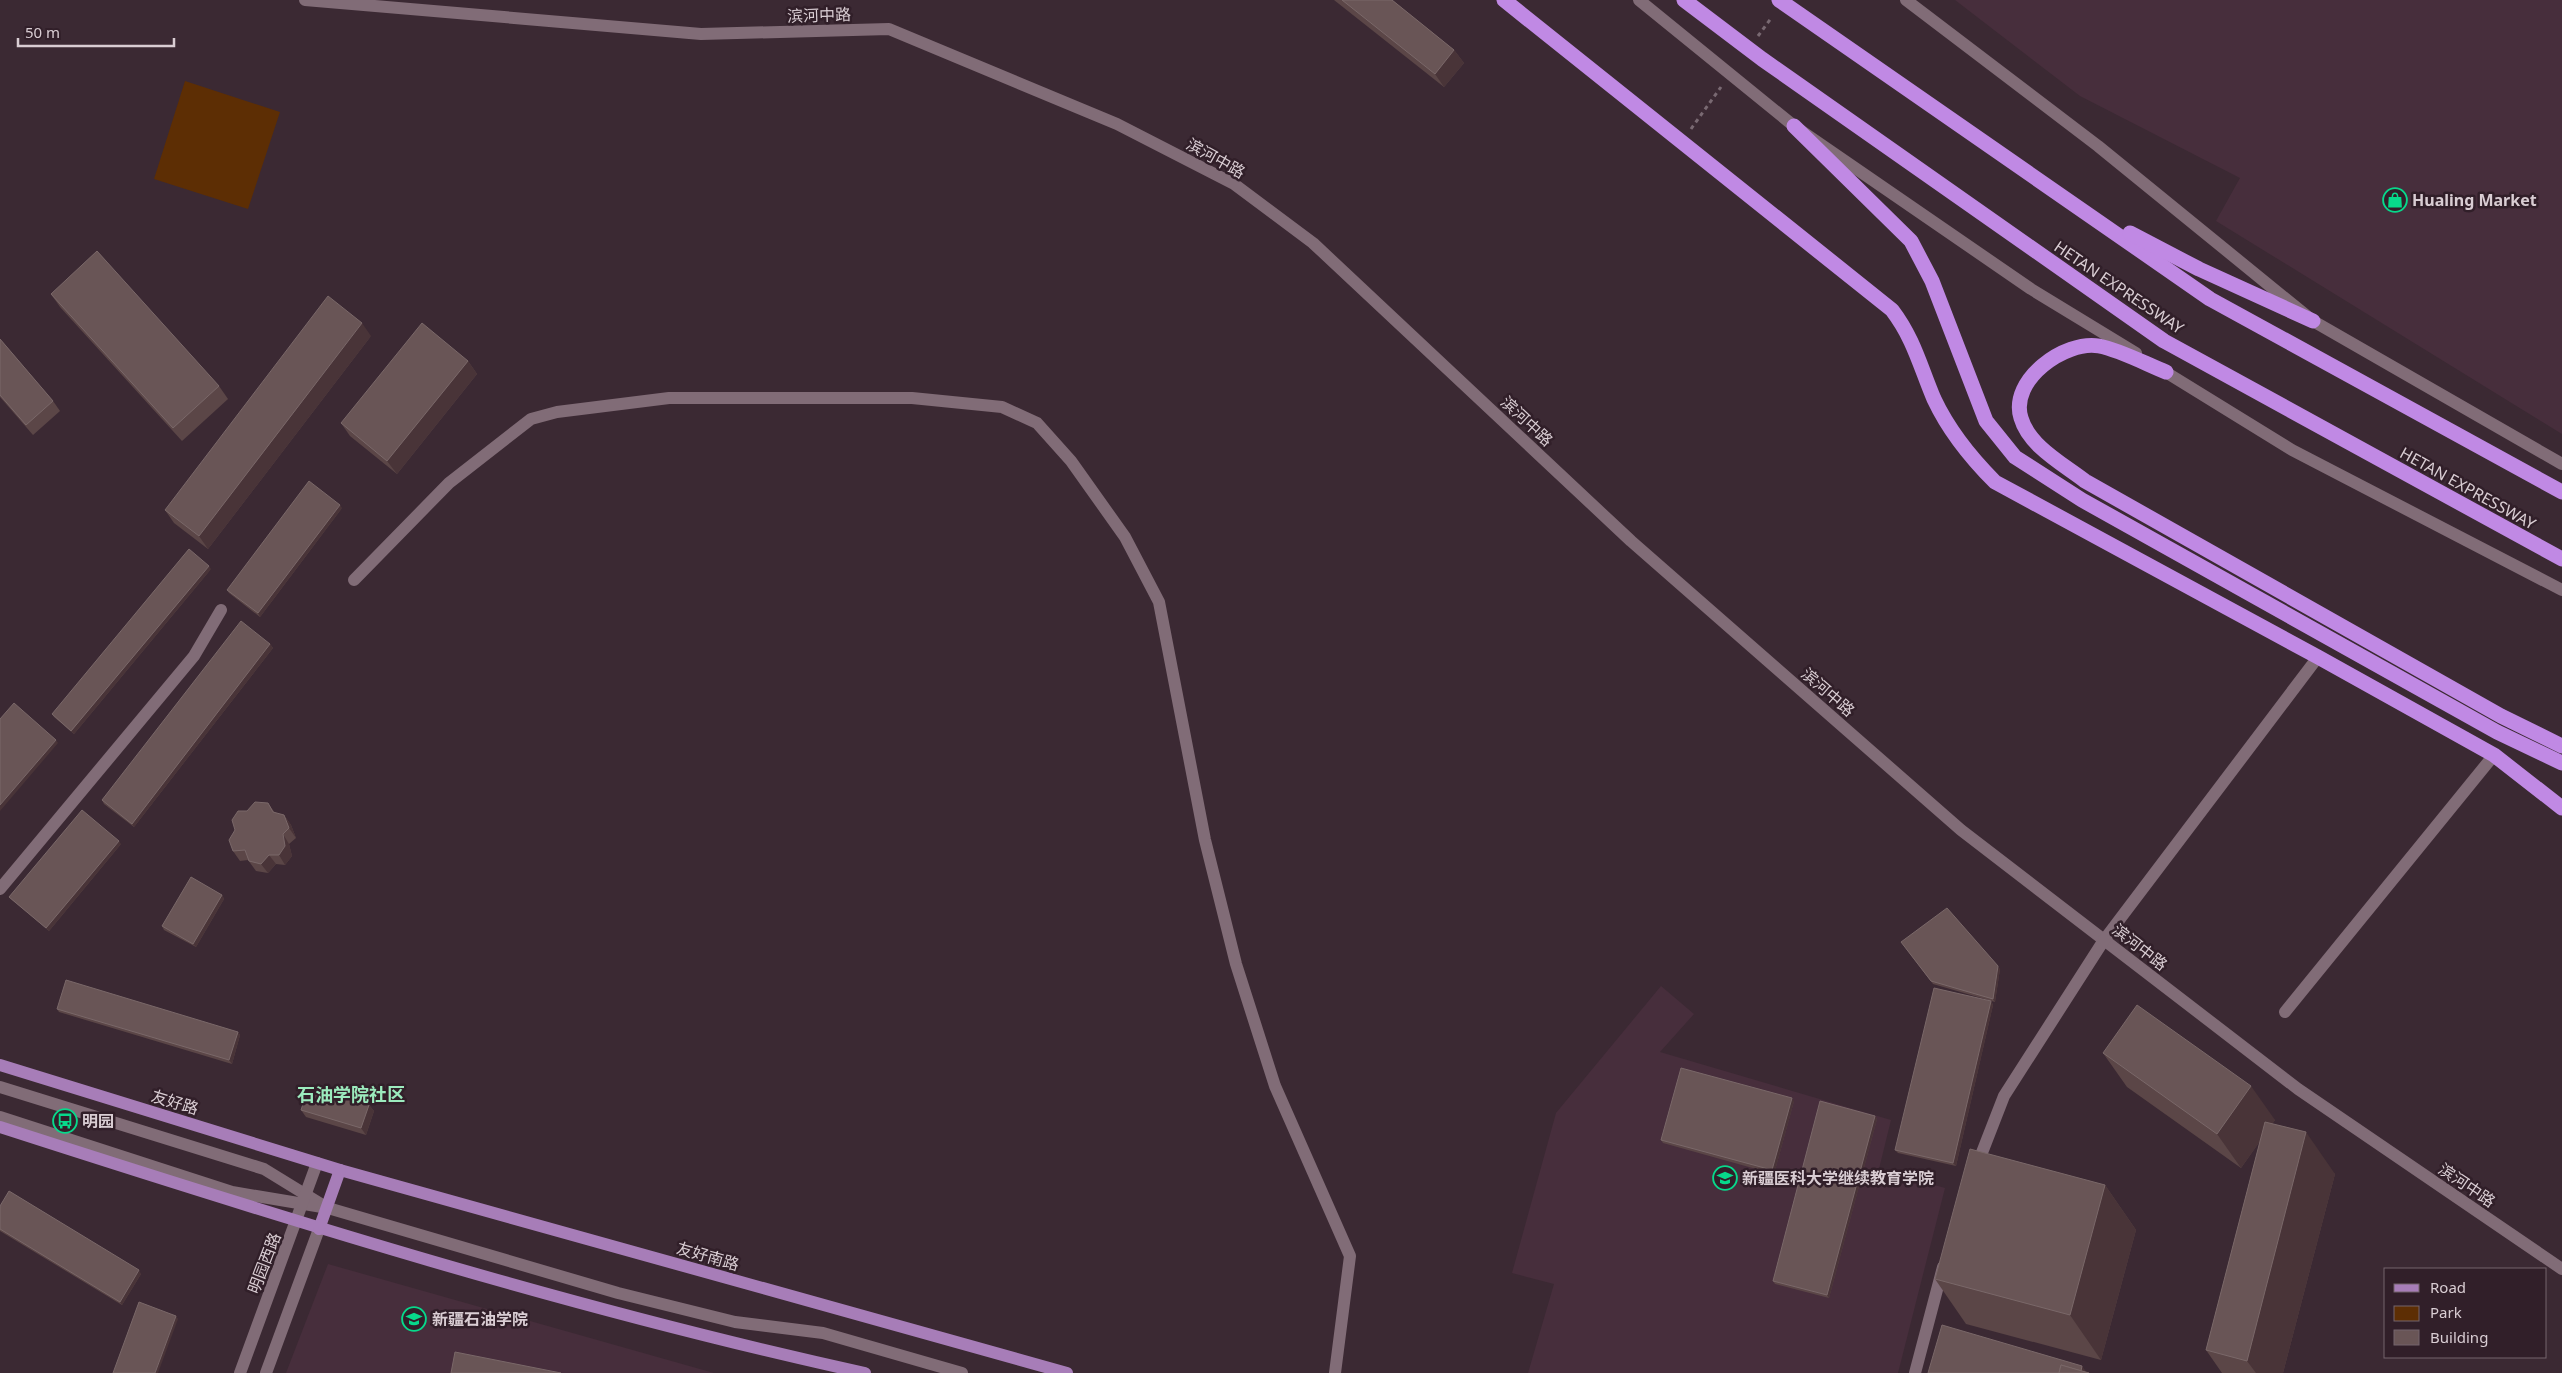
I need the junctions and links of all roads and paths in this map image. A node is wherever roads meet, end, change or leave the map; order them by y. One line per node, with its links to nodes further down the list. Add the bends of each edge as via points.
1 (304, 0): 23 (street, 滨河中路, via 701,34 889,29 1117,124 1234,184 1313,243 1631,541 1961,830)
2 (1504, 0): 17 (highway, via 1892,310 1916,348 1951,432 1995,482)
3 (1640, 0): 8 (street)
4 (1684, 0): 13 (highway, HETAN EXPRESSWAY, via 1762,59 2164,341)
5 (1779, 0): 7 (highway)
6 (1906, 0): 9 (street, via 2098,146)
7 (1925, 100): 9 (highway, via 2068,199 2199,269); 12 (highway, via 2210,299)
8 (1794, 126): 10 (street, via 2031,289); 20 (highway, via 1911,241 1932,281 1986,421 2015,457 2082,500 2497,732)
9 (2313, 321): 11 (street)
10 (2166, 372): 15 (street, via 2292,450); 18 (highway, via 2098,346 2068,348 2038,368 2022,392 2020,417 2034,442 2085,481 2493,711)
11 (2562, 463)
12 (2562, 492)
13 (2562, 559)
14 (354, 580): 43 (street, via 449,483 531,418 557,412 669,398 912,398 1002,407 1037,423 1071,462 1125,537 1159,602 1205,840 1236,964 1275,1086 1350,1256)
15 (2562, 590)
16 (222, 610): 22 (street, via 194,656)
17 (2318, 657): 19 (highway); 23 (street)
18 (2562, 746)
19 (2494, 755): 21 (highway); 24 (street)
20 (2562, 764)
21 (2562, 808)
22 (0, 888)
23 (2104, 940): 31 (street, via 2004,1096); 37 (street, 滨河中路, via 2298,1089)
24 (2285, 1012)
25 (0, 1065): 29 (main road, 友好路)
26 (0, 1087): 32 (street, via 264,1170)
27 (0, 1117): 32 (street, via 232,1192)
28 (0, 1127): 34 (main road)
29 (317, 1163): 30 (main road, 友好路); 32 (street, 明园西路)
30 (340, 1170): 33 (main road); 42 (main road, 友好南路)
31 (1970, 1184)
32 (304, 1199): 33 (street); 34 (street, 明园西路)
33 (328, 1208): 35 (main road); 41 (street, via 618,1293 735,1322 823,1333)
34 (297, 1222): 35 (main road); 38 (street, 明园西路)
35 (319, 1229): 39 (street); 40 (main road, via 734,1345)
36 (1946, 1258): 44 (street)
37 (2562, 1269)
38 (240, 1373)
39 (266, 1373)
40 (864, 1373)
41 (962, 1373)
42 (1067, 1373)
43 (1335, 1373)
44 (1915, 1373)

